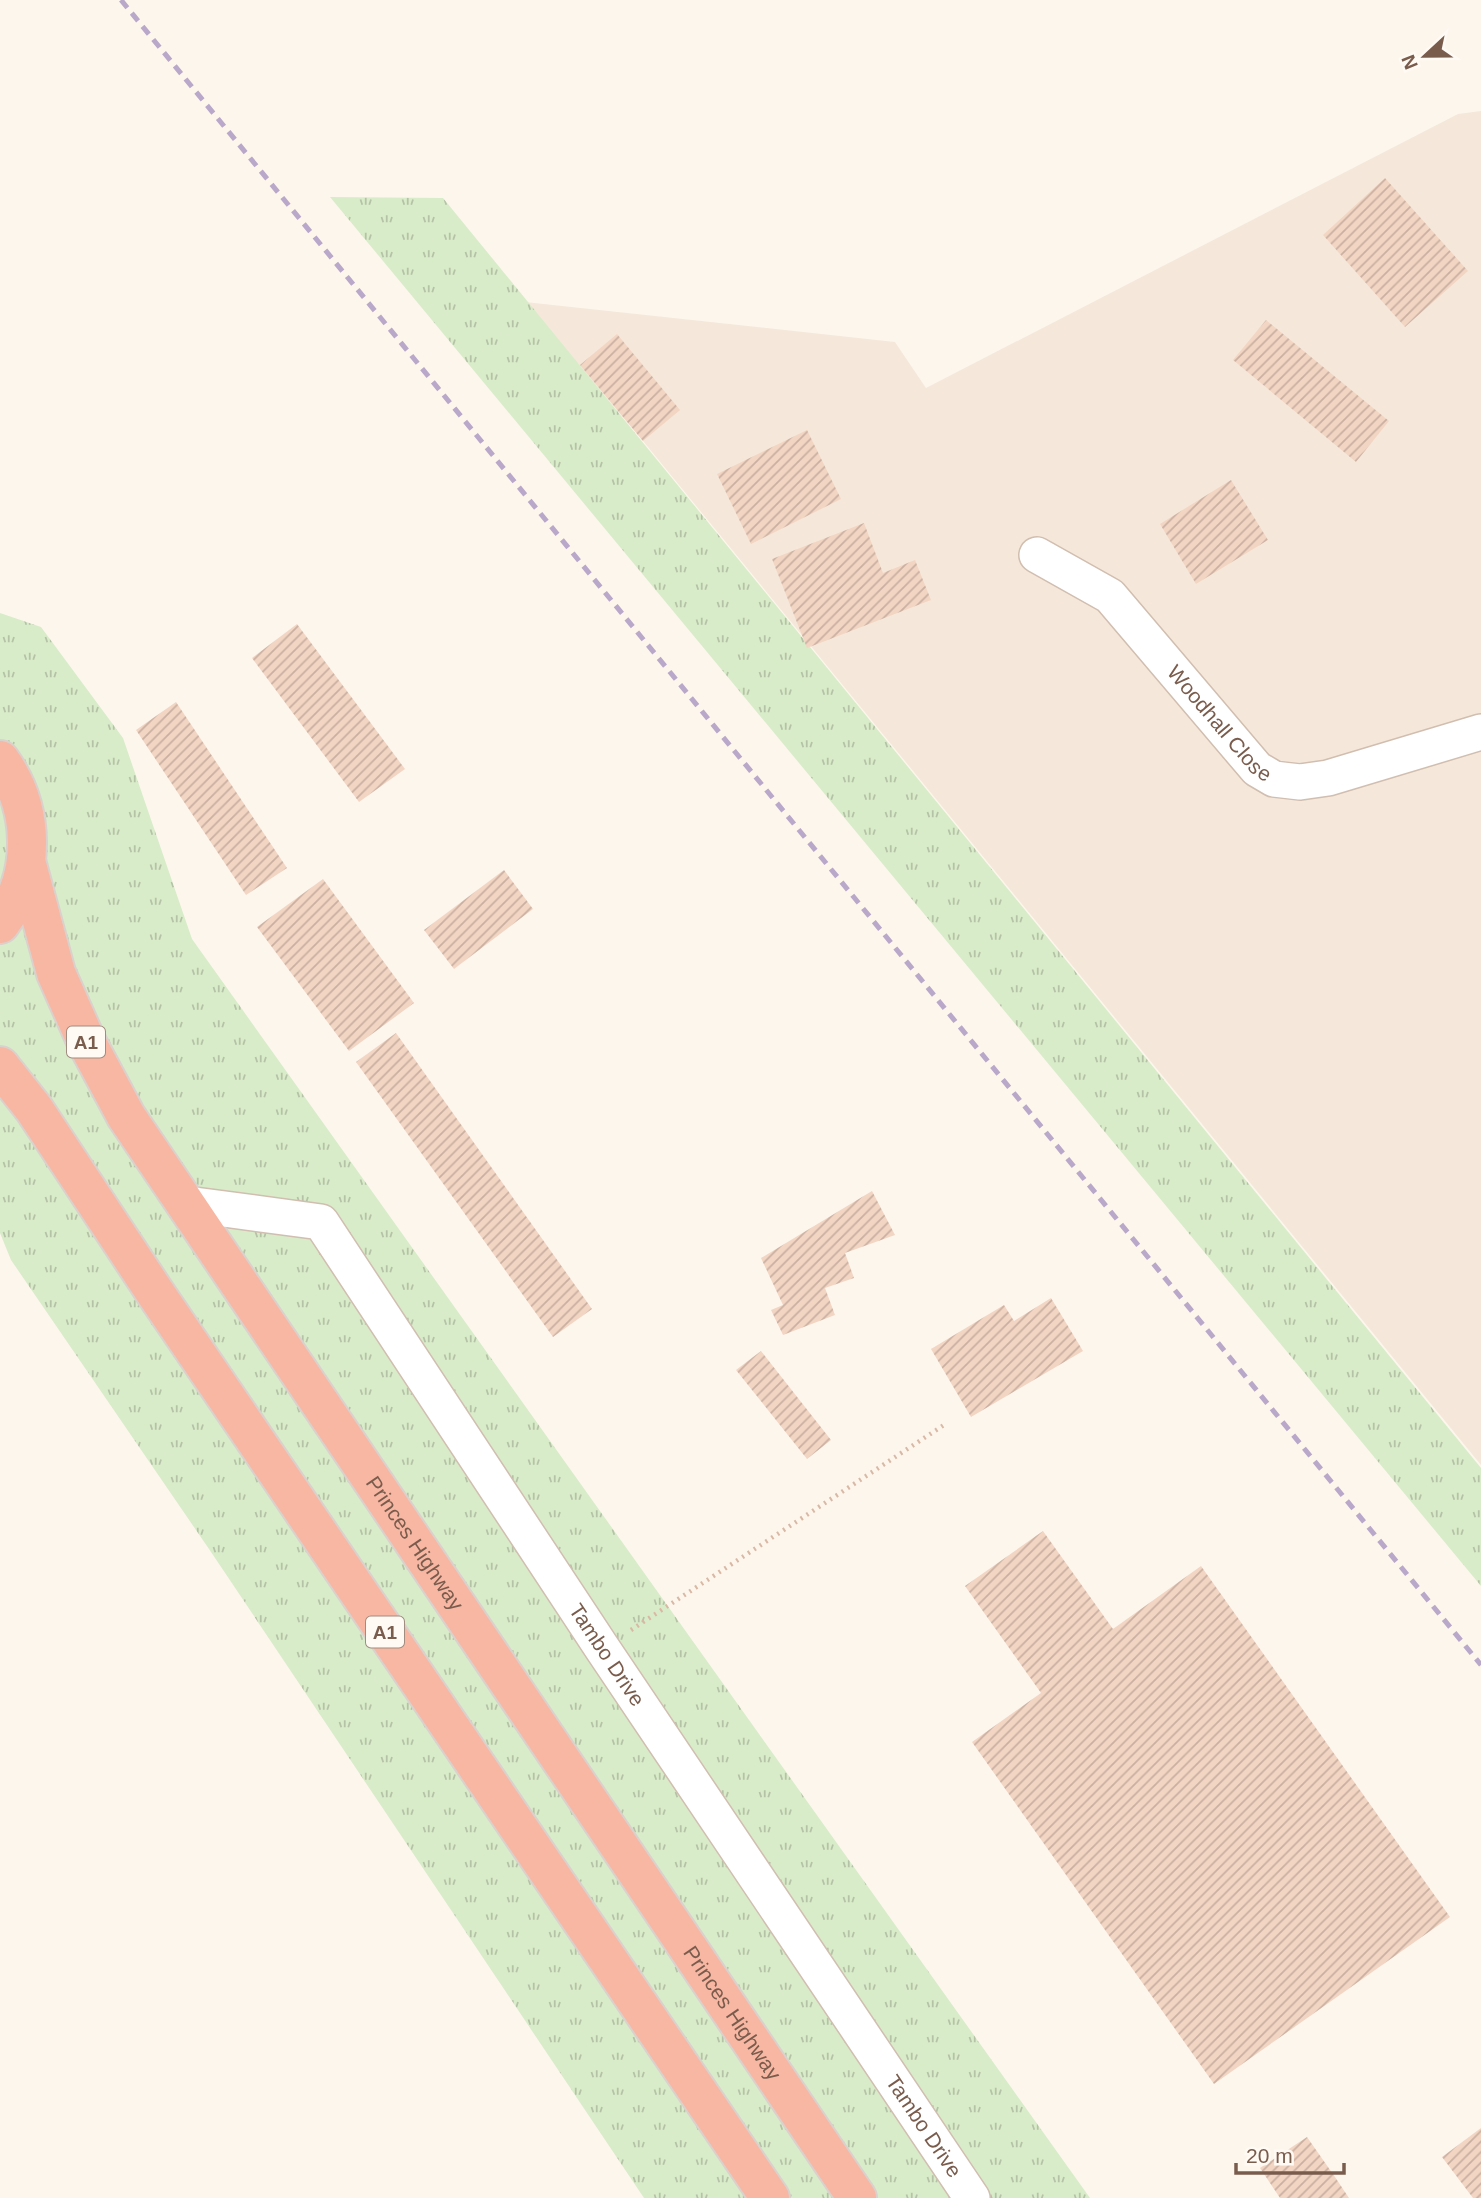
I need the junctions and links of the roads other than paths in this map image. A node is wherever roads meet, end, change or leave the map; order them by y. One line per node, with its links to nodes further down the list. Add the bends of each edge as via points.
1 (1037, 555): 2 (street, Woodhall Close, via 1110,596 1257,769 1274,779 1328,778)
2 (1481, 732)
3 (0, 760): 4 (highway, A1, via 13,779 26,819)
4 (26, 861): 5 (highway, A1, via 18,893); 7 (highway, Princes Highway / A1, via 56,973 87,1043 126,1116)
5 (0, 924)
6 (0, 1066): 8 (highway, A1, via 34,1109)
7 (187, 1204): 9 (highway, Princes Highway / A1); 10 (street, Tambo Drive, via 321,1222)
8 (770, 2198)
9 (857, 2198)
10 (971, 2198)

